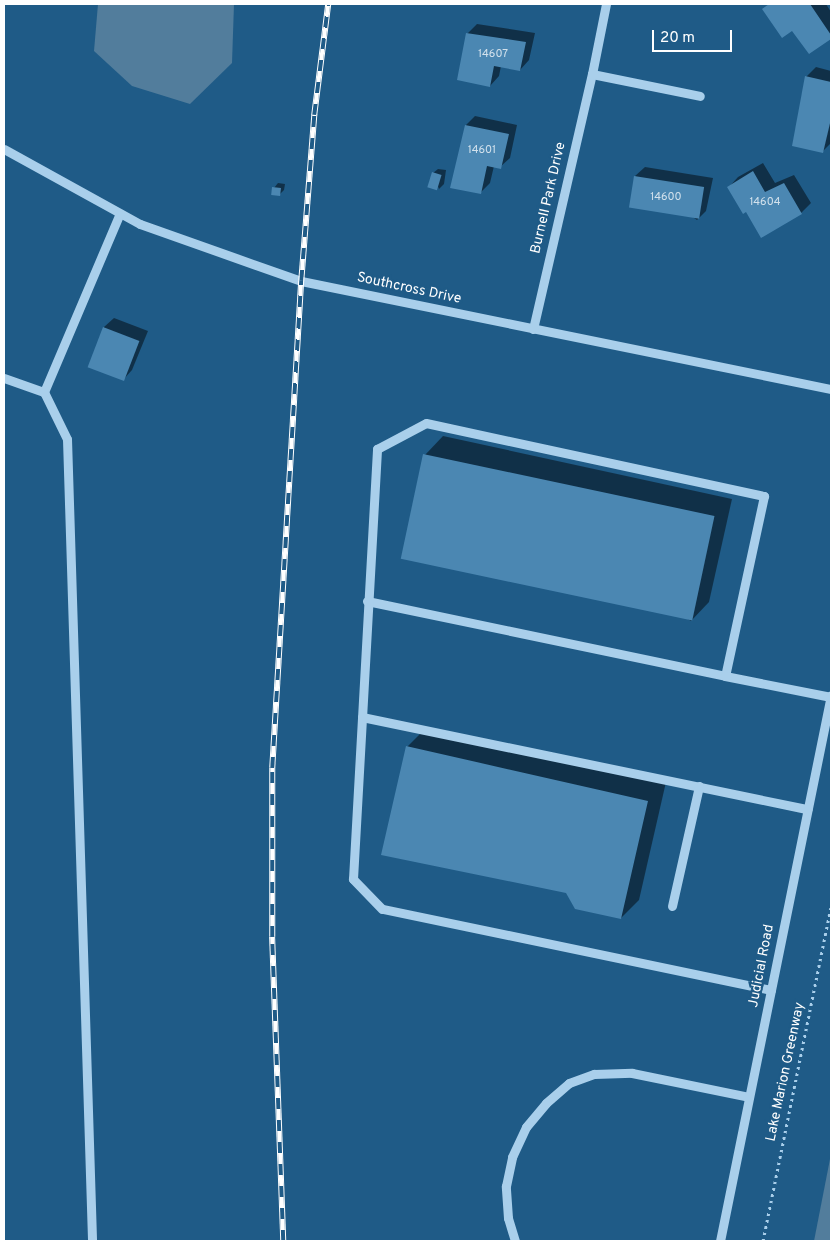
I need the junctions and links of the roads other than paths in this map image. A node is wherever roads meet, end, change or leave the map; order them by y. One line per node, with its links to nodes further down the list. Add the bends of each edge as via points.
1 (606, 4): 2 (street, Burnell Park Drive)
2 (592, 74): 3 (street); 6 (street, Burnell Park Drive)
3 (700, 96)
4 (4, 149): 5 (street, Southcross Drive)
5 (120, 213): 6 (street, Southcross Drive, via 140,224 301,281); 9 (street)
6 (533, 329): 8 (street, Southcross Drive)
7 (4, 378): 9 (street)
8 (831, 389)
9 (44, 392): 19 (street, via 67,439)
10 (367, 601): 11 (street); 11 (street, via 377,449 426,423 764,496); 13 (street)
11 (725, 676): 12 (street)
12 (831, 696): 15 (street, Judicial Road)
13 (362, 717): 14 (street); 17 (street, via 353,879 382,909)
14 (699, 786): 15 (street); 16 (street)
15 (808, 809): 17 (street, Judicial Road)
16 (672, 906)
17 (771, 990): 18 (street, Judicial Road)
18 (749, 1097): 20 (street, via 632,1073 594,1074 569,1082 526,1127 512,1157 506,1186 508,1218); 21 (street, Judicial Road)
19 (92, 1241)
20 (514, 1241)
21 (720, 1241)

